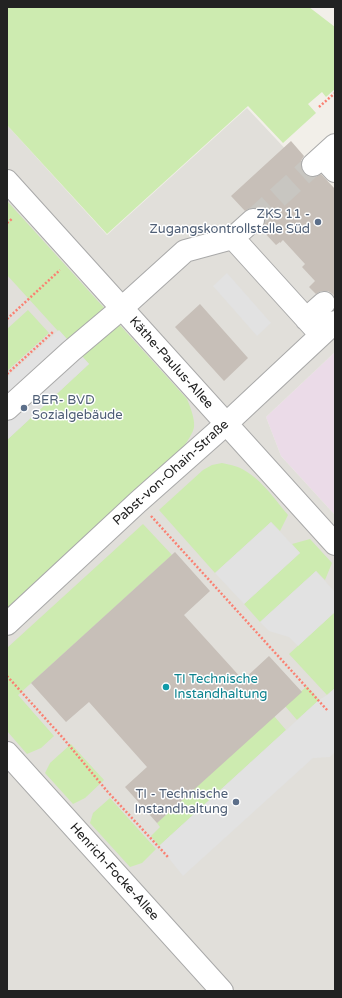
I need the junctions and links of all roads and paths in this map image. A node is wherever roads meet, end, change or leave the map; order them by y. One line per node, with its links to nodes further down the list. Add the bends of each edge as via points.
1 (335, 93): 2 (path)
2 (319, 107)
3 (7, 181): 6 (lane, Käthe-Paulus-Allee)
4 (253, 220): 5 (lane)
5 (233, 238): 8 (lane, via 185,251); 10 (lane)
6 (75, 256): 8 (lane, Käthe-Paulus-Allee); 9 (path)
7 (324, 303): 10 (lane)
8 (122, 308): 14 (lane); 15 (lane, Käthe-Paulus-Allee)
9 (7, 319)
10 (306, 319): 11 (lane)
11 (328, 329): 15 (lane, Pabst-von-Ohain-Straße)
12 (54, 331): 13 (path)
13 (7, 374)
14 (7, 409)
15 (226, 424): 16 (lane, Pabst-von-Ohain-Straße); 17 (lane, Käthe-Paulus-Allee)
16 (138, 502): 18 (lane, Pabst-von-Ohain-Straße); 20 (path)
17 (335, 544)
18 (7, 624)
19 (7, 676): 22 (path)
20 (328, 711)
21 (7, 753): 23 (lane, Henrich-Focke-Allee)
22 (168, 857)
23 (222, 991)

